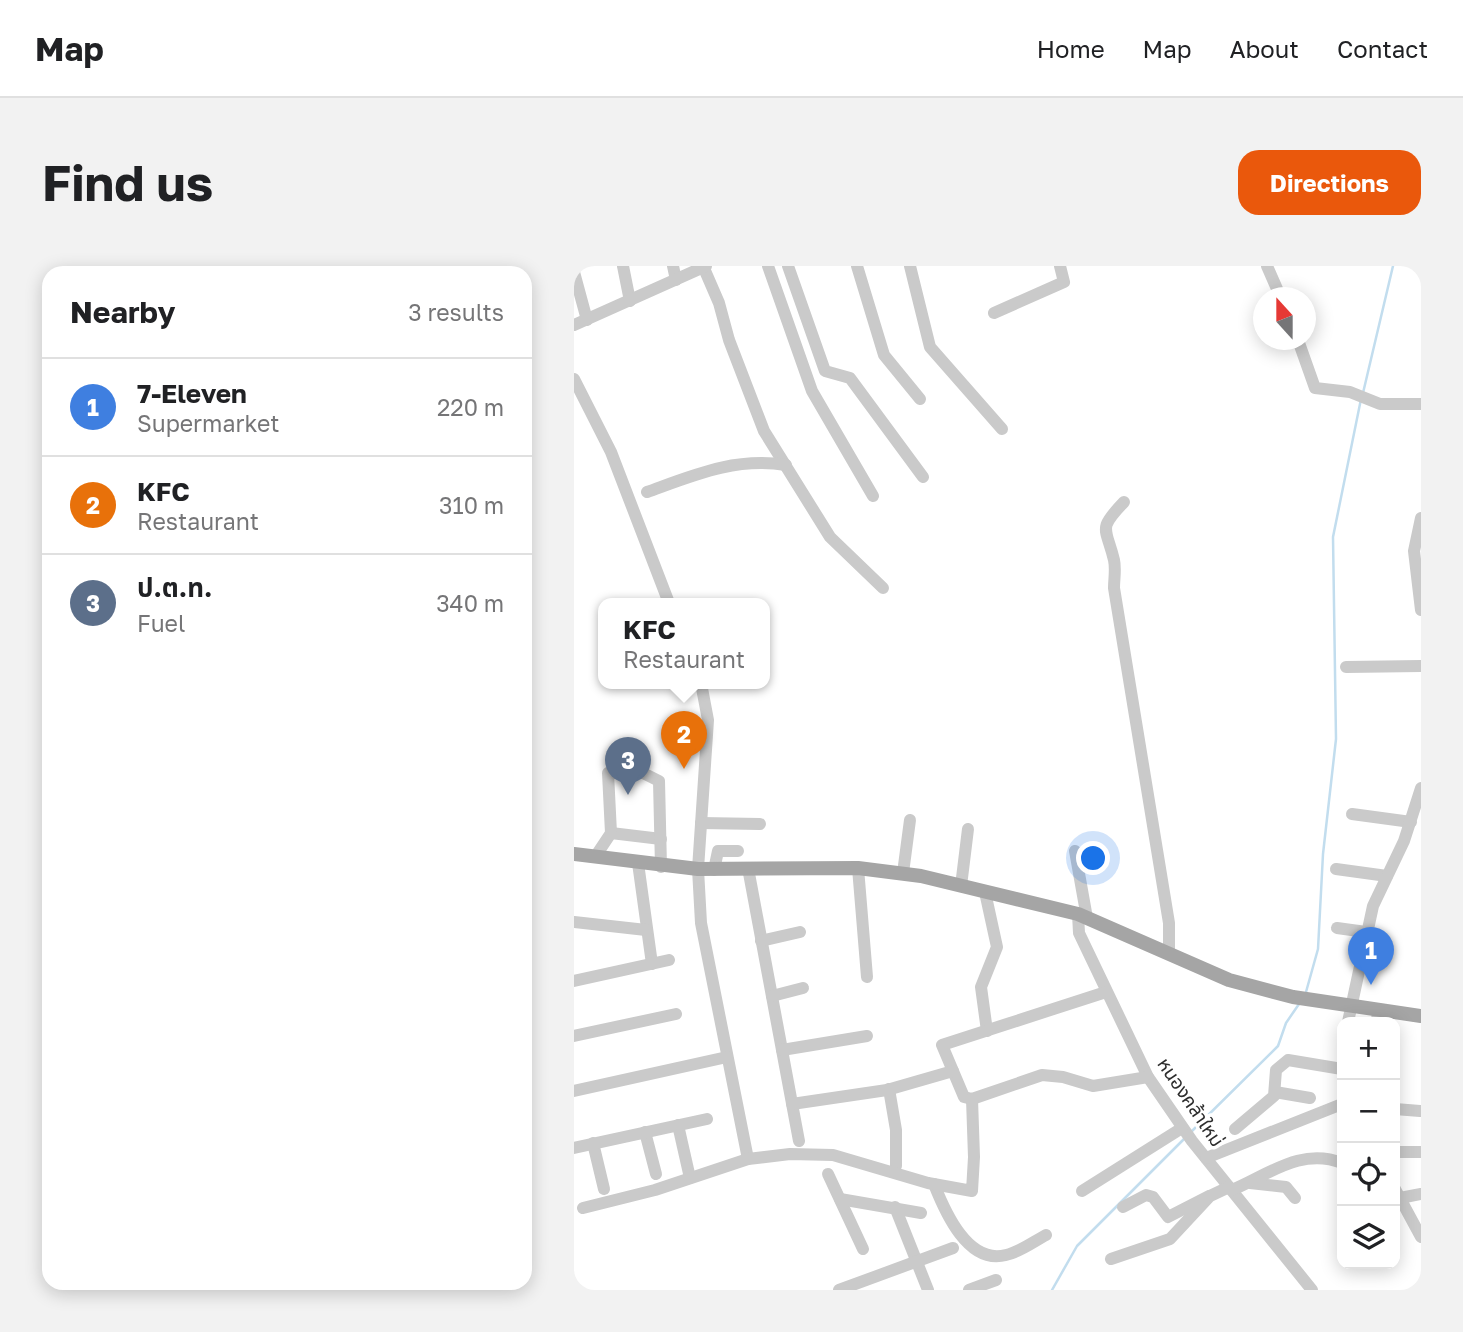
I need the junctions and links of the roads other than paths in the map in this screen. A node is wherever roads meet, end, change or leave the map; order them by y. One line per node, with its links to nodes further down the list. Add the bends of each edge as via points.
1 (622, 266): 13 (street)
2 (673, 266): 11 (street)
3 (704, 266): 11 (street); 22 (street, via 764,431)
4 (768, 266): 25 (street, via 812,391)
5 (788, 266): 23 (street, via 825,371 850,378)
6 (857, 266): 19 (street, via 884,355)
7 (910, 266): 21 (street, via 930,346)
8 (1060, 266): 14 (street, via 1065,282)
9 (1268, 266): 12 (street)
10 (574, 272): 15 (street)
11 (676, 280): 13 (street)
12 (1277, 287)
13 (629, 301): 15 (street)
14 (993, 313)
15 (587, 320): 16 (street)
16 (574, 325)
17 (1302, 350): 20 (street, via 1315,388 1350,392 1380,404)
18 (574, 379): 29 (street, via 611,452)
19 (920, 399)
20 (1421, 404)
21 (1002, 429)
22 (786, 465): 24 (street, via 759,461 721,466); 28 (street, via 830,537)
23 (923, 477)
24 (648, 492)
25 (873, 496)
26 (1124, 502): 65 (street, via 1109,518 1104,536 1114,561 1114,588 1169,923)
27 (1421, 518): 30 (street, via 1414,551)
28 (883, 588)
29 (668, 598)
30 (1421, 610)
31 (1421, 666): 32 (street)
32 (1346, 667)
33 (702, 689): 37 (street, via 708,720)
34 (1421, 788): 38 (street)
35 (1352, 814): 38 (street)
36 (909, 820): 54 (street)
37 (701, 822): 39 (street); 51 (street)
38 (1411, 822): 55 (street)
39 (760, 824)
40 (968, 829): 56 (street)
41 (611, 833): 42 (street); 42 (street, via 608,773 643,773 659,780); 46 (street)
42 (661, 839): 48 (street)
43 (738, 850): 53 (street, via 718,851)
44 (1075, 851): 58 (street, หนองคล้าใหม่)
45 (574, 854): 46 (main road)
46 (595, 857): 47 (main road)
47 (638, 863): 48 (main road); 61 (street)
48 (661, 867): 51 (main road)
49 (748, 868): 50 (main road); 53 (main road); 64 (street)
50 (858, 868): 54 (main road); 68 (street)
51 (698, 869): 53 (main road); 82 (street, via 701,923)
52 (1336, 869): 55 (street)
53 (714, 870)
54 (903, 873): 56 (main road)
55 (1387, 876): 63 (street)
56 (961, 886): 57 (main road)
57 (985, 892): 58 (main road); 78 (street, via 996,947 981,987)
58 (1083, 916): 65 (main road); 71 (street, หนองคล้าใหม่, via 1079,933)
59 (574, 922): 61 (street)
60 (1336, 928): 63 (street)
61 (646, 930): 67 (street)
62 (800, 932): 64 (street)
63 (1366, 932): 73 (street)
64 (761, 941): 72 (street)
65 (1169, 953): 73 (main road, via 1229,980 1300,999)
66 (669, 960): 67 (street)
67 (652, 964): 69 (street)
68 (867, 977)
69 (574, 981)
70 (803, 988): 72 (street)
71 (1106, 992): 78 (street); 85 (street, หนองคล้าใหม่)
72 (772, 996): 81 (street)
73 (1349, 1006): 75 (main road); 77 (street)
74 (676, 1014): 79 (street)
75 (1377, 1016): 76 (main road)
76 (1421, 1016)
77 (1348, 1017)
78 (987, 1031): 84 (street, via 942,1045)
79 (574, 1036)
80 (867, 1036): 81 (street)
81 (782, 1050): 91 (street)
82 (727, 1057): 87 (street); 106 (street)
83 (1337, 1068): 88 (street, via 1288,1060 1276,1070)
84 (953, 1071): 86 (street); 90 (street, via 964,1097)
85 (1148, 1077): 90 (street, via 1093,1086 1042,1074); 99 (street, หนองคล้าใหม่)
86 (889, 1089): 91 (street); 108 (street)
87 (574, 1091)
88 (1275, 1092): 89 (street); 97 (street)
89 (1310, 1098)
90 (972, 1099): 113 (street, via 972,1191)
91 (792, 1104): 100 (street)
92 (1337, 1106): 105 (street)
93 (1400, 1109): 94 (street)
94 (1420, 1111)
95 (707, 1119): 96 (street)
96 (678, 1125): 98 (street); 111 (street)
97 (1235, 1129)
98 (645, 1132): 101 (street); 109 (street)
99 (1186, 1133): 105 (street, หนองคล้าใหม่); 116 (street)
100 (799, 1141)
101 (593, 1143): 102 (street); 114 (street)
102 (574, 1148)
103 (1400, 1152): 104 (street)
104 (1421, 1152)
105 (1206, 1158): 115 (street, หนองคล้าใหม่)
106 (748, 1159): 111 (street); 113 (street, via 833,1155)
107 (1337, 1162): 112 (street, via 1313,1156)
108 (897, 1166)
109 (656, 1174)
110 (828, 1174): 122 (street)
111 (690, 1178): 125 (street)
112 (1250, 1183): 115 (street); 120 (street, via 1286,1186)
113 (934, 1184): 127 (street, via 961,1236 985,1253 1005,1256)
114 (604, 1189)
115 (1230, 1189): 119 (street); 137 (street, หนองคล้าใหม่)
116 (1082, 1191)
117 (1400, 1193): 118 (street)
118 (1421, 1194)
119 (1210, 1196): 124 (street, via 1168,1217 1153,1197 1146,1195); 131 (street, via 1170,1239)
120 (1295, 1198)
121 (1400, 1198): 128 (street)
122 (841, 1199): 123 (street); 130 (street)
123 (895, 1207): 126 (street); 132 (street)
124 (1123, 1207)
125 (583, 1208)
126 (922, 1213)
127 (1045, 1235)
128 (1421, 1237)
129 (953, 1248): 132 (street)
130 (863, 1249)
131 (1111, 1259)
132 (917, 1262): 134 (street); 135 (street)
133 (996, 1280): 136 (street)
134 (839, 1290)
135 (928, 1290)
136 (969, 1290)
137 (1312, 1290)

